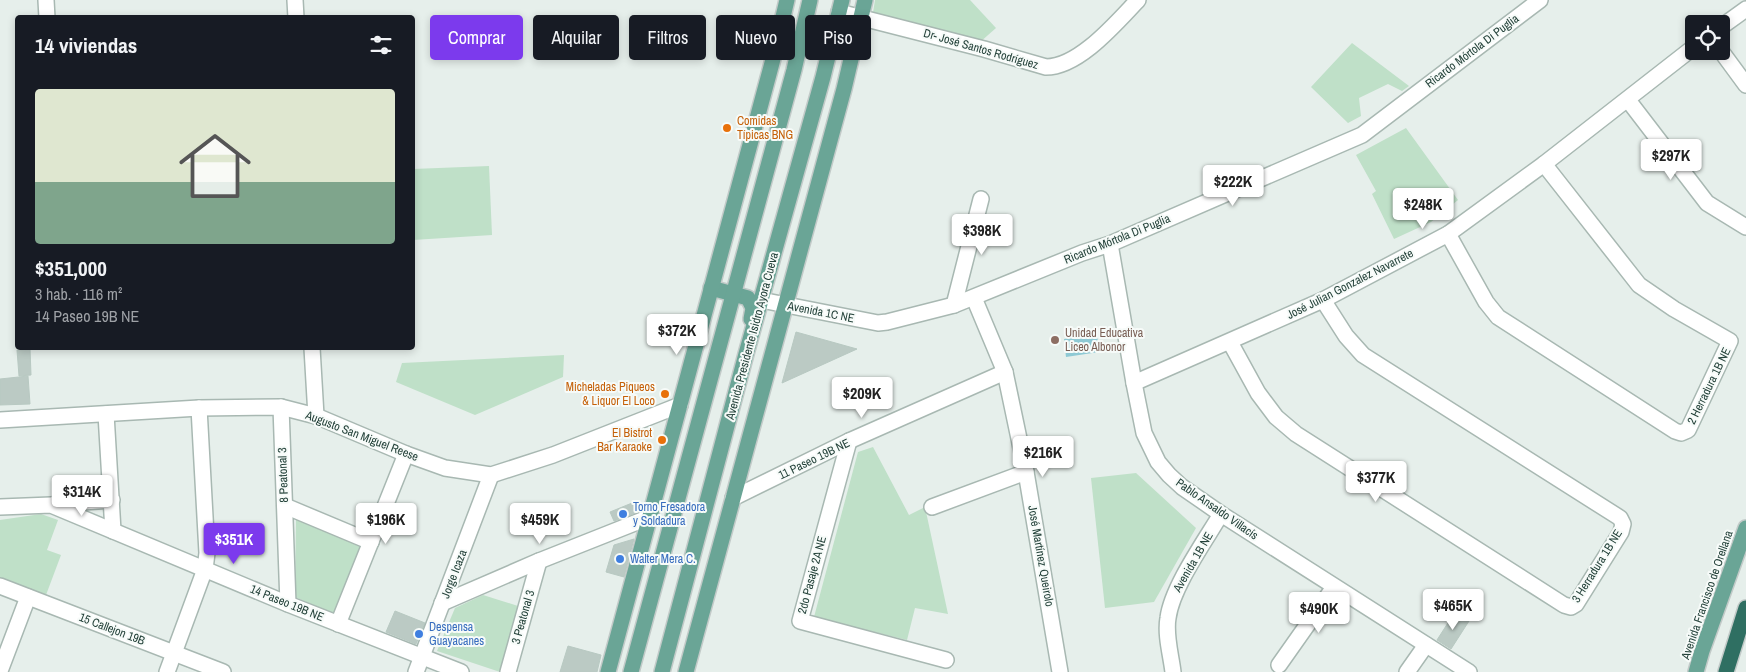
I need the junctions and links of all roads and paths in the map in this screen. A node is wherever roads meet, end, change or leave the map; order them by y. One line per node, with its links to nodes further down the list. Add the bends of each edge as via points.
1 (46, 0): 10 (street)
2 (296, 0): 11 (street)
3 (787, 0): 26 (main road)
4 (810, 0): 27 (main road)
5 (865, 0): 13 (main road, Avenida Presidente Isidro Ayora Cueva)
6 (1138, 0): 14 (street, Dr- José Santos Rodríguez, via 1074,59 1046,68)
7 (1538, 0): 25 (street, Ricardo Mórtola Di Puglia, via 1362,135)
8 (840, 6): 12 (street, Dr- José Santos Rodríguez); 29 (main road, Avenida Presidente Isidro Ayora Cueva)
9 (1746, 9): 15 (street)
10 (47, 15)
11 (296, 15)
12 (857, 15)
13 (861, 15)
14 (871, 20)
15 (1730, 21)
16 (1685, 55): 20 (street, José Julian Gonzalez Navarrete)
17 (851, 60): 31 (main road, Avenida Presidente Isidro Ayora Cueva)
18 (1728, 60): 19 (street)
19 (1746, 85)
20 (1628, 100): 21 (street, José Julian Gonzalez Navarrete); 23 (street, via 1707,203)
21 (1544, 164): 24 (street, José Julian Gonzalez Navarrete); 24 (street, 2 Herradura 1B NE, via 1639,284 1674,309 1730,341 1688,430 1675,431 1498,317 1486,302)
22 (981, 199): 32 (street)
23 (1746, 227)
24 (1448, 234): 30 (street, José Julian Gonzalez Navarrete)
25 (1110, 244): 28 (street, Ricardo Mórtola Di Puglia); 38 (street, Pablo Ansaldo Villacís)
26 (712, 288): 27 (main road); 39 (main road)
27 (734, 293): 36 (main road, via 748,298 753,308); 81 (main road)
28 (974, 298): 32 (street, Ricardo Mórtola Di Puglia); 37 (street, José Martínez Queirolo)
29 (761, 300): 31 (street, Avenida 1C NE); 36 (main road, Avenida Presidente Isidro Ayora Cueva)
30 (1323, 300): 34 (street, José Julian Gonzalez Navarrete); 34 (street, 3 Herradura 1B NE, via 1346,336 1363,355 1620,518 1622,532 1576,604 1571,607 1564,604 1296,434 1276,417 1258,393)
31 (785, 306): 33 (street, Avenida 1C NE); 49 (main road, Avenida Presidente Isidro Ayora Cueva)
32 (954, 306): 33 (street, Ricardo Mórtola Di Puglia)
33 (882, 323)
34 (1230, 342): 38 (street, José Julian Gonzalez Navarrete)
35 (312, 350): 43 (street)
36 (746, 354): 82 (main road, Avenida Presidente Isidro Ayora Cueva)
37 (1005, 372): 45 (street, 11 Paseo 19B NE); 47 (street, José Martínez Queirolo)
38 (1134, 383): 55 (street, Pablo Ansaldo Villacís, via 1144,434 1158,462 1182,487)
39 (680, 405): 48 (street, Augusto San Miguel Reese); 56 (main road)
40 (281, 407): 41 (street, Augusto San Miguel Reese); 43 (street, Augusto San Miguel Reese); 52 (street, 8 Peatonal 3)
41 (199, 408): 42 (street, Augusto San Miguel Reese); 61 (street, via 207,552)
42 (106, 414): 44 (street, Augusto San Miguel Reese); 50 (street)
43 (316, 416): 46 (street, Augusto San Miguel Reese)
44 (0, 420)
45 (849, 441): 49 (street, 11 Paseo 19B NE); 72 (street, 2do Pasaje 2A NE, via 800,621)
46 (406, 454): 48 (street, Augusto San Miguel Reese, via 445,468); 59 (street)
47 (1026, 472): 54 (street); 84 (street, José Martínez Queirolo)
48 (491, 475): 65 (street, Jorge Icaza)
49 (733, 498): 83 (main road, Avenida Presidente Isidro Ayora Cueva)
50 (112, 500): 51 (street); 58 (street)
51 (51, 505): 53 (street, 14 Paseo 19B NE); 58 (street, 14 Paseo 19B NE)
52 (285, 506): 59 (street); 66 (street, 8 Peatonal 3)
53 (0, 507)
54 (932, 507)
55 (1221, 514): 63 (street, Pablo Ansaldo Villacís); 85 (street, Avenida 1B NE, via 1178,586 1169,609 1168,635)
56 (650, 517): 60 (street); 80 (main road)
57 (1746, 528): 88 (main road, Avenida Francisco de Orellana)
58 (113, 531): 61 (street, 14 Paseo 19B NE)
59 (371, 542): 68 (street)
60 (539, 561): 65 (street); 79 (street, 3 Peatonal 3)
61 (205, 569): 66 (street, 14 Paseo 19B NE); 70 (street)
62 (0, 586): 64 (street, 15 Callejon 19B)
63 (1334, 587): 69 (street, Pablo Ansaldo Villacís); 73 (street)
64 (28, 597): 70 (street, 15 Callejon 19B); 74 (street)
65 (442, 603): 71 (street, Jorge Icaza)
66 (288, 604): 68 (street, 14 Paseo 19B NE)
67 (1746, 608): 89 (highway)
68 (338, 624): 71 (street, 14 Paseo 19B NE)
69 (1426, 645): 86 (street); 87 (street, Pablo Ansaldo Villacís)
70 (175, 652): 75 (street); 76 (street, 15 Callejon 19B)
71 (422, 658): 77 (street, Jorge Icaza); 78 (street, 14 Paseo 19B NE)
72 (946, 660)
73 (1279, 665)
74 (0, 671)
75 (167, 672)
76 (223, 672)
77 (416, 672)
78 (461, 672)
79 (508, 672)
80 (608, 672)
81 (631, 672)
82 (662, 672)
83 (686, 672)
84 (1060, 672)
85 (1173, 672)
86 (1406, 672)
87 (1469, 672)
88 (1696, 672)
89 (1726, 672)

